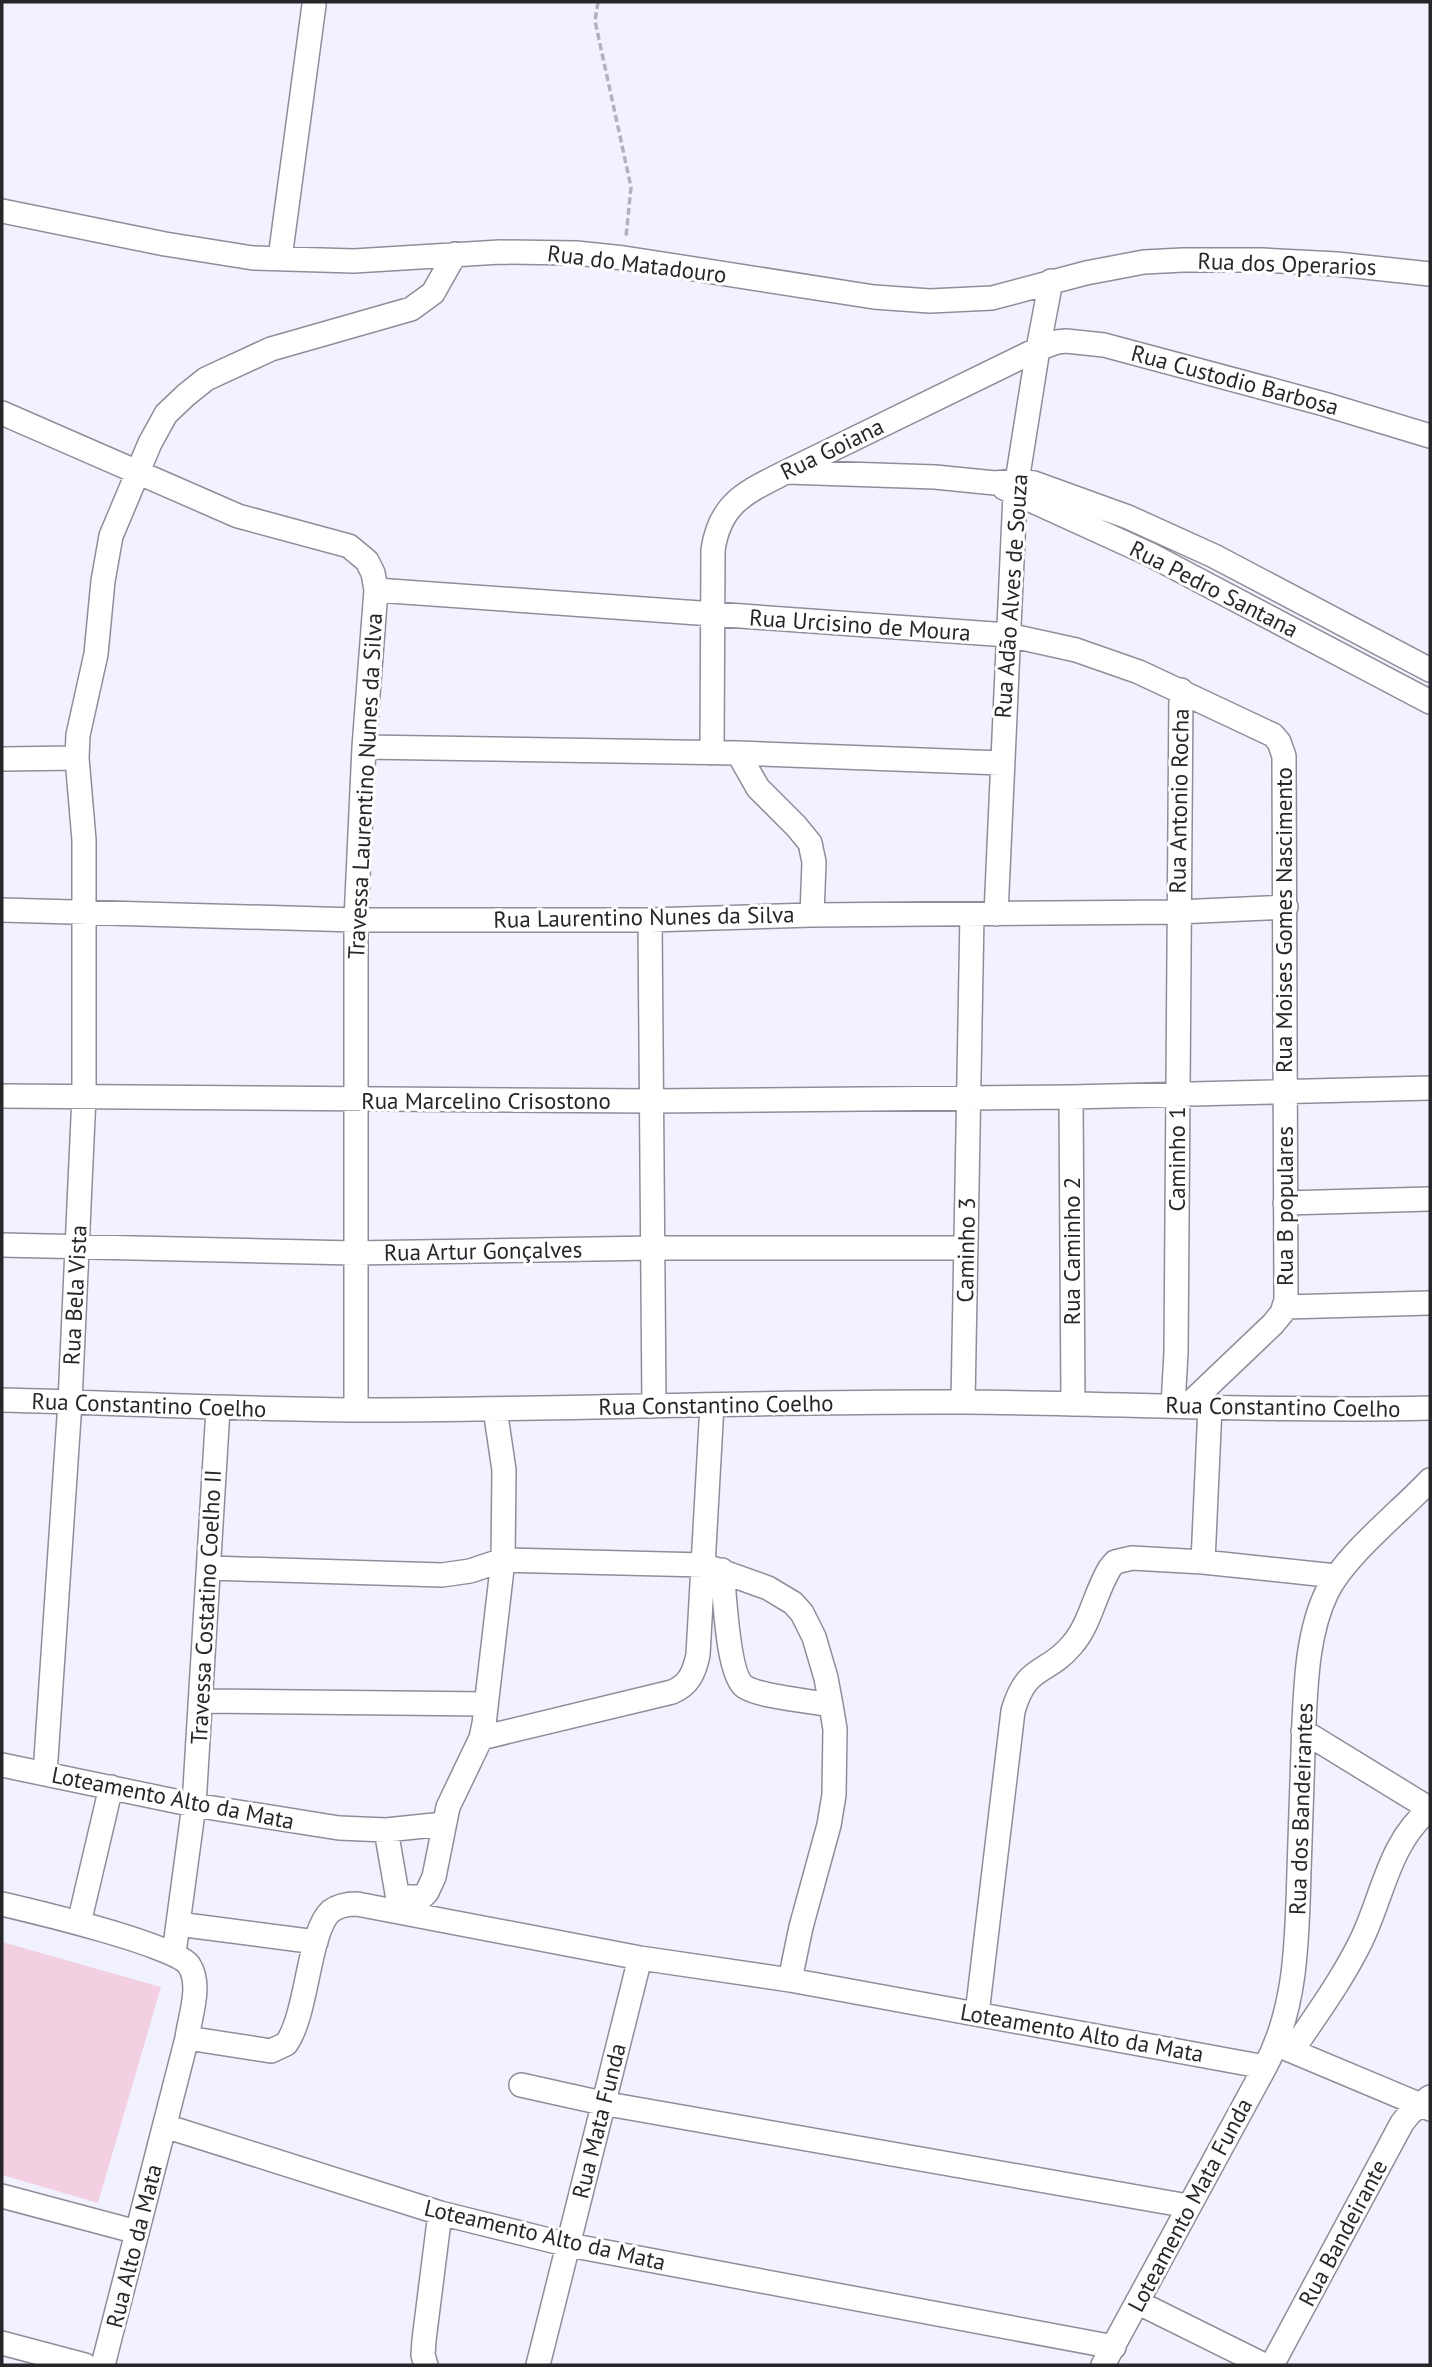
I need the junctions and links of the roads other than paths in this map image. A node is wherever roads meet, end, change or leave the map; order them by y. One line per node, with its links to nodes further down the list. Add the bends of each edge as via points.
1 (314, 5): 4 (street)
2 (2, 211): 4 (street, Rua do Matadouro, via 211,253)
3 (455, 254): 4 (street, Rua do Matadouro, via 354,261); 7 (street, Rua do Matadouro, via 565,253 624,258 901,299 992,298); 11 (street, Rua Bela Vista, via 433,293 411,309 291,342 206,379 166,414)
4 (280, 258)
5 (1144, 262): 6 (street, Rua dos Operarios, via 1262,260); 7 (street, Rua do Matadouro)
6 (1430, 274)
7 (1051, 281): 8 (street, Rua Adão Alves de Souza)
8 (1038, 349): 10 (street, Rua Custodio Barbosa, via 1056,342 1104,345); 12 (street, Rua Goiana); 13 (street, Rua Adão Alves de Souza)
9 (2, 413): 11 (street, Travessa Laurentino Nunes da Silva)
10 (1430, 436)
11 (136, 472): 14 (street, Travessa Laurentino Nunes da Silva, via 238,516 349,547 366,561); 24 (street, Rua Bela Vista, via 111,536)
12 (786, 472): 13 (street, Rua Pedro Santana, via 935,477); 15 (street, Rua Goiana, via 738,499 720,521 713,550)
13 (1009, 486): 16 (street, Rua Adão Alves de Souza); 17 (street, Rua Pedro Santana, via 1034,483 1159,531); 19 (street, Rua Pedro Santana)
14 (376, 590): 15 (street); 20 (street, Travessa Laurentino Nunes da Silva)
15 (713, 614): 16 (street, Rua Urcisino de Moura); 22 (street, Rua Goiana)
16 (1008, 635): 18 (street, Rua Urcisino de Moura, via 1108,660); 26 (street, Rua Adão Alves de Souza)
17 (1430, 670)
18 (1181, 690): 21 (street, Rua Urcisino de Moura, via 1266,731); 30 (street, Rua Antonio Rocha)
19 (1430, 702)
20 (364, 747): 22 (street); 34 (street, Travessa Laurentino Nunes da Silva)
21 (1282, 748): 27 (street, Rua Moises Gomes Nascimento)
22 (712, 753): 23 (street)
23 (738, 753): 26 (street); 32 (street, via 758,788 810,843)
24 (77, 758): 25 (street); 29 (street, Rua Bela Vista)
25 (2, 759)
26 (1001, 763): 31 (street, Rua Adão Alves de Souza)
27 (1286, 907): 30 (street, Rua Laurentino Nunes da Silva); 37 (street, Rua Moises Gomes Nascimento)
28 (2, 910): 29 (street, Rua Laurentino Nunes da Silva)
29 (84, 912): 34 (street, Rua Laurentino Nunes da Silva); 40 (street, Rua Bela Vista)
30 (1178, 912): 31 (street, Rua Laurentino Nunes da Silva); 38 (street, Caminho 1)
31 (996, 914): 33 (street, Rua Laurentino Nunes da Silva)
32 (812, 915): 33 (street, Rua Laurentino Nunes da Silva); 35 (street, Rua Laurentino Nunes da Silva)
33 (972, 915): 42 (street, Caminho 3)
34 (356, 920): 35 (street, Rua Laurentino Nunes da Silva); 43 (street, Travessa Laurentino Nunes da Silva)
35 (650, 920): 44 (street)
36 (1430, 1088): 37 (street, Rua Marcelino Crisostono)
37 (1284, 1092): 38 (street, Rua Marcelino Crisostono); 46 (street, Rua B populares)
38 (1177, 1094): 41 (street, Rua Marcelino Crisostono); 60 (street, Caminho 1, via 1176,1353)
39 (2, 1096): 40 (street, Rua Marcelino Crisostono)
40 (84, 1096): 43 (street, Rua Marcelino Crisostono); 48 (street, Rua Bela Vista)
41 (1071, 1097): 42 (street, Rua Marcelino Crisostono); 58 (street, Rua Caminho 2)
42 (970, 1098): 44 (street, Rua Marcelino Crisostono); 50 (street, Caminho 3)
43 (355, 1100): 44 (street, Rua Marcelino Crisostono); 51 (street, Travessa Laurentino Nunes da Silva)
44 (652, 1101): 49 (street)
45 (1430, 1199): 46 (street)
46 (1285, 1203): 53 (street, Rua B populares)
47 (2, 1245): 48 (street, Rua Artur Gonçalves)
48 (78, 1248): 51 (street, Rua Artur Gonçalves); 55 (street, Rua Bela Vista)
49 (652, 1248): 50 (street, Rua Artur Gonçalves); 51 (street, Rua Artur Gonçalves); 59 (street)
50 (965, 1248): 56 (street, Caminho 3)
51 (354, 1253): 64 (street, Travessa Laurentino Nunes da Silva)
52 (1430, 1303): 53 (street)
53 (1285, 1307): 60 (street, Rua B populares)
54 (2, 1400): 55 (street, Rua Constantino Coelho)
55 (70, 1402): 62 (street, Rua Constantino Coelho); 77 (street, Rua Bela Vista)
56 (963, 1402): 57 (street, Rua Constantino Coelho); 58 (street, Rua Constantino Coelho)
57 (712, 1405): 59 (street, Rua Constantino Coelho); 69 (street)
58 (1073, 1405): 60 (street, Rua Constantino Coelho)
59 (654, 1406): 63 (street, Rua Constantino Coelho)
60 (1191, 1406): 61 (street, Rua Constantino Coelho); 67 (street, Caminho 1)
61 (1430, 1408)
62 (218, 1409): 64 (street, Rua Constantino Coelho); 68 (street, Travessa Costatino Coelho II)
63 (495, 1409): 64 (street, Rua Constantino Coelho); 66 (street, via 504,1470)
64 (356, 1410)
65 (1426, 1490): 70 (street)
66 (503, 1560): 68 (street, via 442,1575); 69 (street); 72 (street)
67 (1203, 1562): 70 (street); 91 (street, via 1132,1558 1115,1562 1072,1646 1024,1682 1013,1711)
68 (210, 1568): 71 (street, Travessa Costatino Coelho II)
69 (713, 1568): 73 (street, via 768,1588 802,1613 814,1637); 73 (street, via 739,1682 751,1690); 75 (street, via 698,1656 691,1677 680,1689)
70 (1336, 1576): 74 (street, Rua dos Bandeirantes, via 1312,1642)
71 (201, 1701): 72 (street); 79 (street, Travessa Costatino Coelho II)
72 (486, 1704): 75 (street)
73 (831, 1705): 90 (street, via 834,1795)
74 (1303, 1731): 80 (street); 93 (street, Rua dos Bandeirantes, via 1298,1910)
75 (481, 1738): 81 (street)
76 (2, 1765): 77 (street, Loteamento Alto da Mata)
77 (45, 1774): 78 (street, Loteamento Alto da Mata)
78 (111, 1787): 79 (street, Loteamento Alto da Mata); 85 (street)
79 (194, 1805): 82 (street, Loteamento Alto da Mata, via 339,1828); 86 (street, Travessa Costatino Coelho II)
80 (1430, 1809): 93 (street, via 1405,1835 1394,1855 1347,1969)
81 (444, 1824): 82 (street, Loteamento Alto da Mata); 84 (street, via 427,1892)
82 (386, 1830): 84 (street)
83 (2, 1904): 85 (street)
84 (399, 1904): 87 (street, via 337,1908 325,1918); 89 (street, Loteamento Alto da Mata)
85 (79, 1923): 88 (street)
86 (178, 1924): 87 (street); 88 (street, Travessa Costatino Coelho II)
87 (316, 1942): 92 (street, via 296,2027 286,2045 271,2051)
88 (174, 1953): 92 (street, via 188,1964 195,1985)
89 (640, 1958): 90 (street, Loteamento Alto da Mata); 96 (street, Rua Mata Funda)
90 (790, 1980): 91 (street, Loteamento Alto da Mata)
91 (977, 2014): 94 (street, Loteamento Alto da Mata)
92 (187, 2038): 98 (street)
93 (1284, 2048): 94 (street, Loteamento Mata Funda); 97 (street, Rua Bandeirante)
94 (1265, 2067): 100 (street, Loteamento Mata Funda)
95 (521, 2085): 96 (street)
96 (602, 2103): 100 (street); 103 (street, Rua Mata Funda)
97 (1427, 2104): 112 (street, Rua Bandeirante, via 1402,2123)
98 (165, 2126): 101 (street, Loteamento Alto da Mata); 102 (street, Rua Alto da Mata)
99 (2, 2196): 102 (street)
100 (1188, 2206): 104 (street, Loteamento Mata Funda)
101 (440, 2213): 103 (street, Loteamento Alto da Mata); 109 (street, via 424,2340)
102 (137, 2232): 108 (street, Rua Alto da Mata)
103 (569, 2245): 106 (street, Loteamento Alto da Mata); 110 (street, Rua Mata Funda)
104 (1137, 2302): 106 (street, Loteamento Mata Funda); 111 (street)
105 (2, 2343): 107 (street)
106 (1109, 2356)
107 (85, 2365)
108 (103, 2365)
109 (426, 2365)
110 (538, 2365)
111 (1264, 2365)
112 (1272, 2365)

